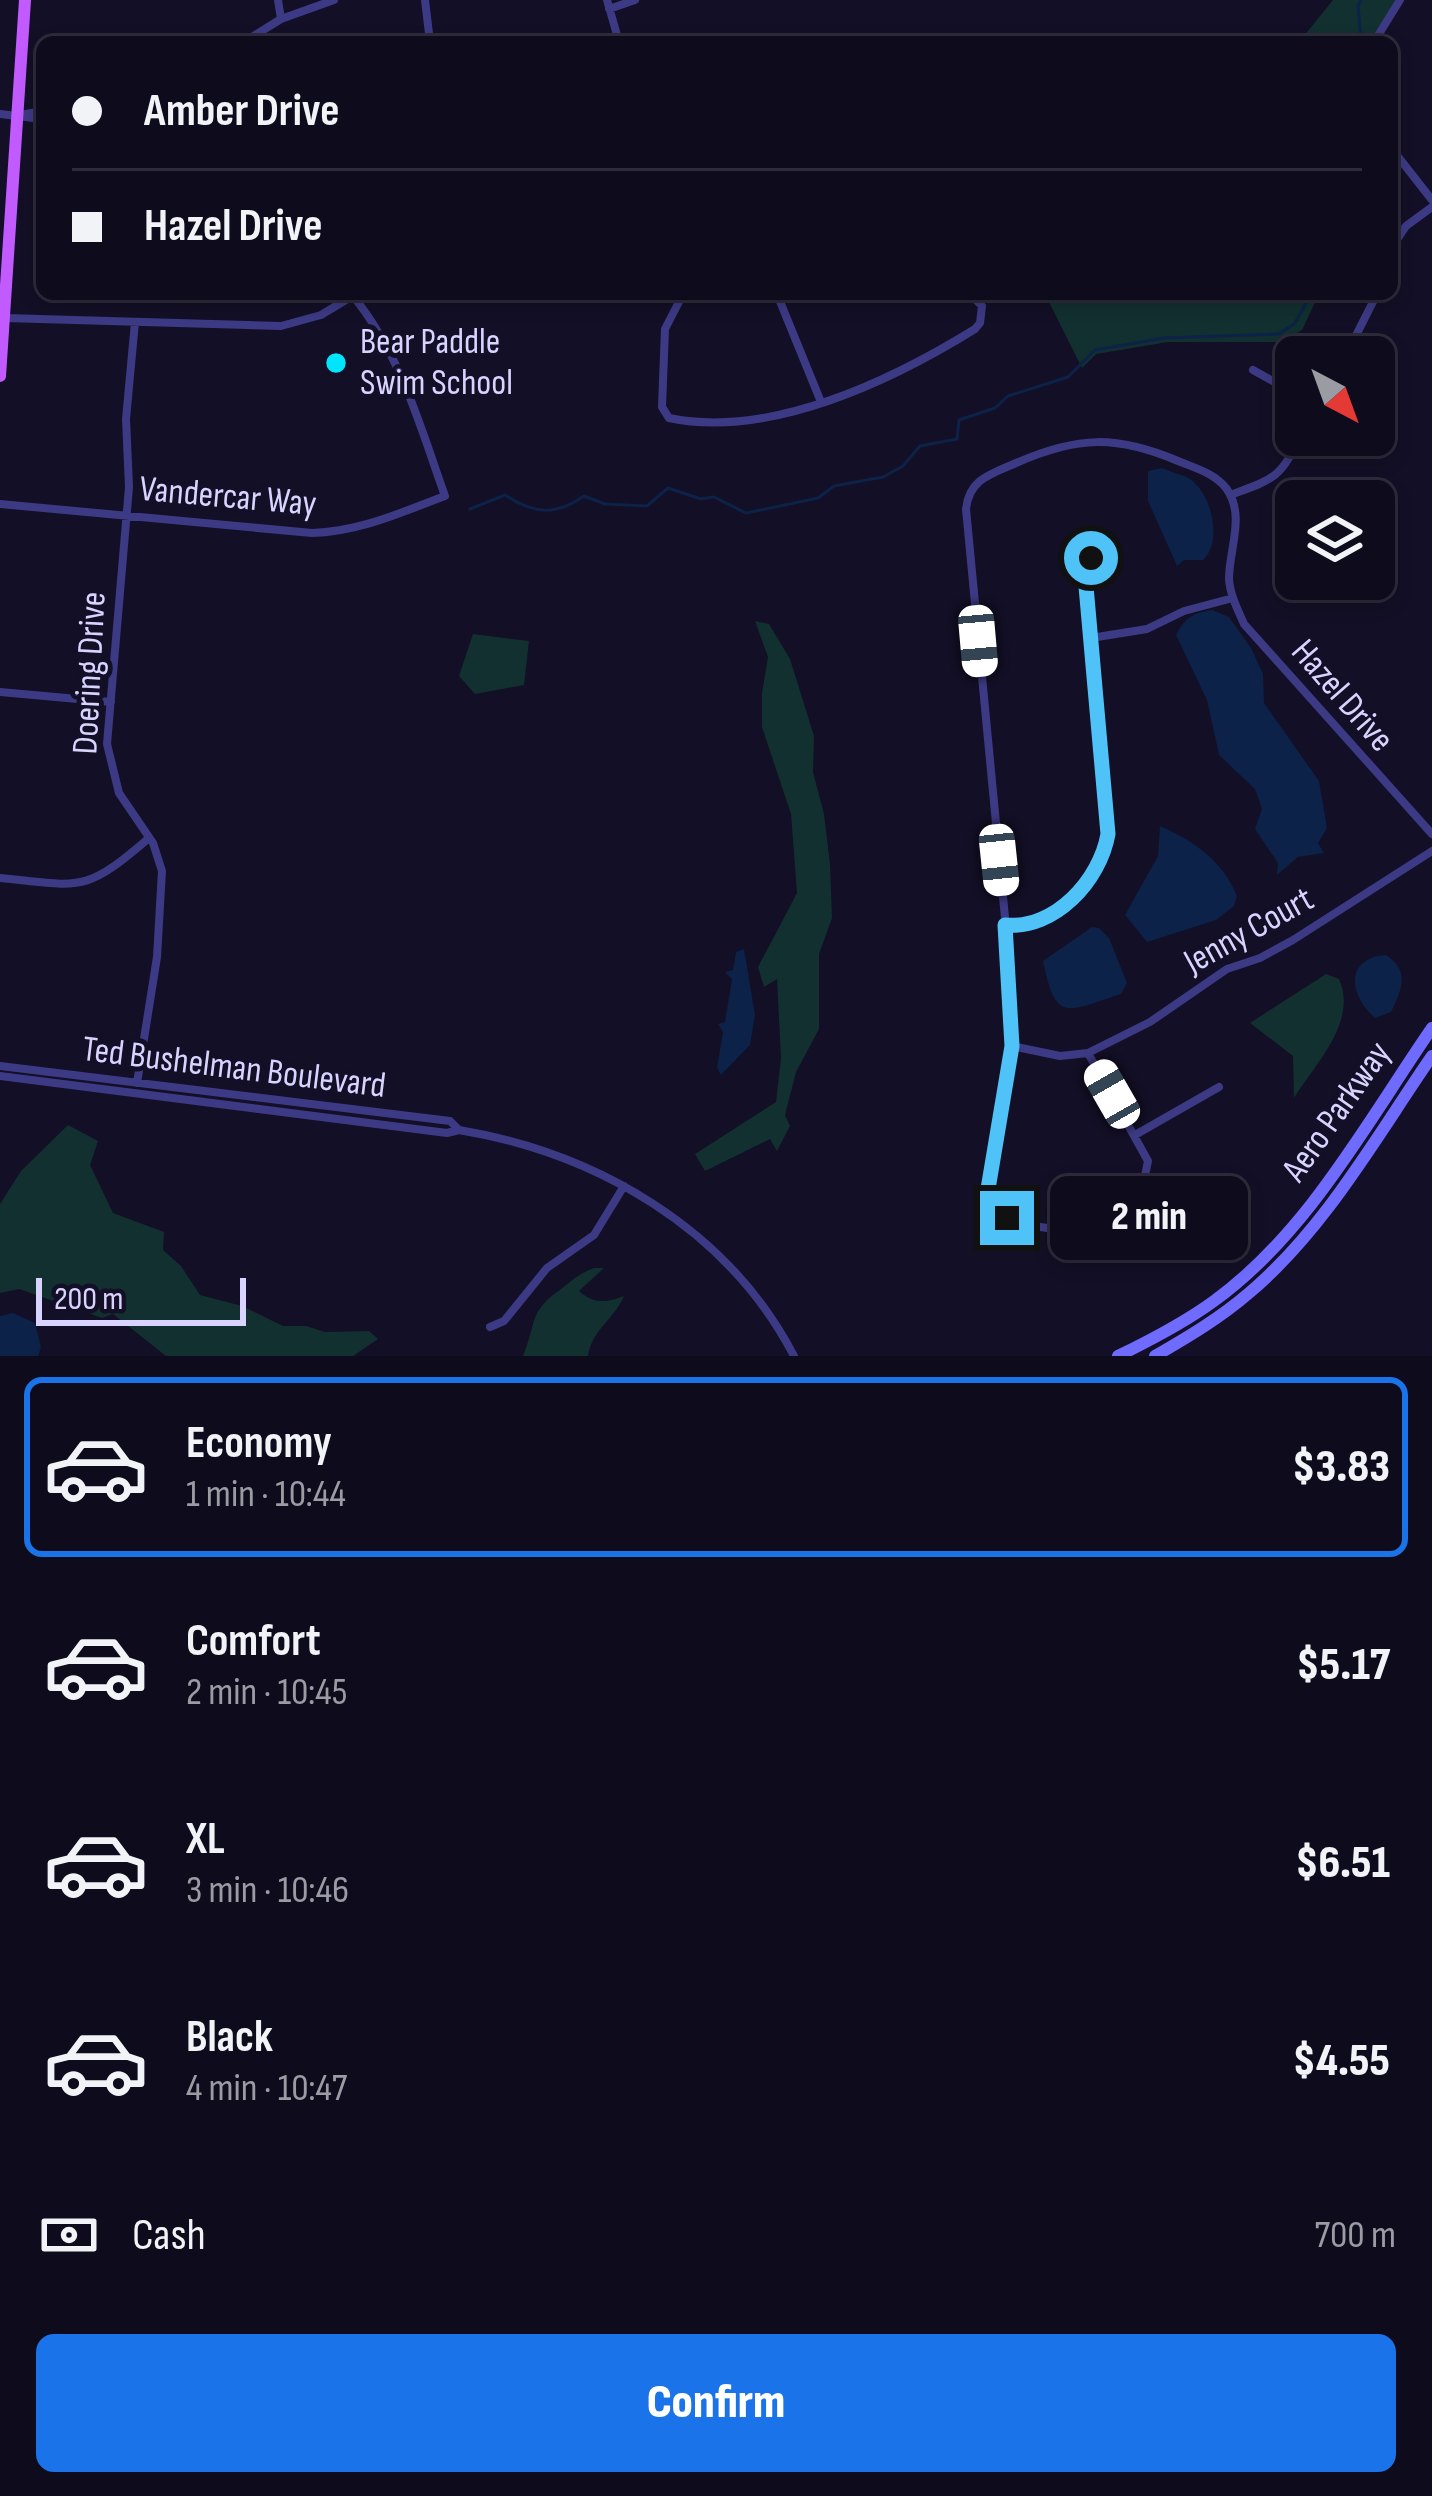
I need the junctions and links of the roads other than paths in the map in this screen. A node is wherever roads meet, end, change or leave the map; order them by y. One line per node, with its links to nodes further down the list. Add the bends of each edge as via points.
1 (25, 0): 14 (main road)
2 (278, 0): 8 (street)
3 (334, 0): 8 (street)
4 (425, 0): 10 (street)
5 (635, 0): 7 (street)
6 (1400, 0): 12 (street)
7 (608, 4): 11 (street)
8 (281, 19): 9 (street)
9 (254, 36)
10 (429, 36)
11 (617, 36)
12 (1378, 36)
13 (0, 113): 14 (street)
14 (20, 115): 15 (street); 25 (main road)
15 (36, 115)
16 (1398, 157): 17 (street)
17 (1432, 204): 18 (street)
18 (1398, 238)
19 (346, 300): 26 (street, via 281,326)
20 (357, 300): 35 (street, Vandercar Way, via 400,369 445,496 338,532)
21 (680, 300): 31 (street, via 665,328 662,406 669,418 712,423)
22 (779, 300): 31 (street)
23 (976, 300): 31 (street, via 982,317 975,329 881,380)
24 (1375, 300): 27 (street)
25 (5, 318): 26 (street); 29 (main road)
26 (135, 322): 35 (street, Doering Drive)
27 (1357, 336)
28 (1253, 370): 30 (street)
29 (0, 376)
30 (1275, 382)
31 (820, 401)
32 (1292, 456): 33 (street, via 1274,479)
33 (1230, 495): 37 (street); 45 (street, via 1212,475 1154,451 1091,440 1040,452 981,478 968,494)
34 (0, 504): 35 (street, Vandercar Way)
35 (126, 516): 40 (street, Doering Drive)
36 (1084, 564): 38 (street)
37 (1233, 598): 38 (street, via 1147,629); 41 (street, Hazel Drive, via 1274,660)
38 (1091, 638): 45 (street, via 1105,851 1052,915)
39 (0, 692): 40 (street)
40 (111, 702): 42 (street, Doering Drive, via 112,775)
41 (1432, 834)
42 (149, 838): 44 (street, via 90,882); 52 (street, Doering Drive, via 161,861 162,898)
43 (1432, 851): 48 (street, Jenny Court, via 1293,940)
44 (0, 878)
45 (1005, 925): 47 (street)
46 (1432, 1028): 59 (main road, Aero Parkway, via 1265,1257 1201,1310)
47 (1012, 1046): 48 (street); 55 (street, via 988,1174 991,1198 1007,1218 1079,1235 1113,1228 1146,1180 1148,1161)
48 (1088, 1053): 55 (street)
49 (1432, 1056): 60 (main road, Aero Parkway, via 1327,1209 1274,1270 1218,1318)
50 (0, 1066): 52 (street, Ted Bushelman Boulevard)
51 (0, 1076): 54 (street, Ted Bushelman Boulevard)
52 (137, 1083): 54 (street, Ted Bushelman Boulevard, via 451,1121)
53 (1219, 1087): 55 (street)
54 (459, 1130): 56 (street, Ted Bushelman Boulevard, via 540,1148)
55 (1135, 1135)
56 (624, 1186): 57 (street, via 594,1235 547,1268); 58 (street, Ted Bushelman Boulevard, via 719,1257)
57 (490, 1327)
58 (794, 1356)
59 (1118, 1356)
60 (1155, 1356)

